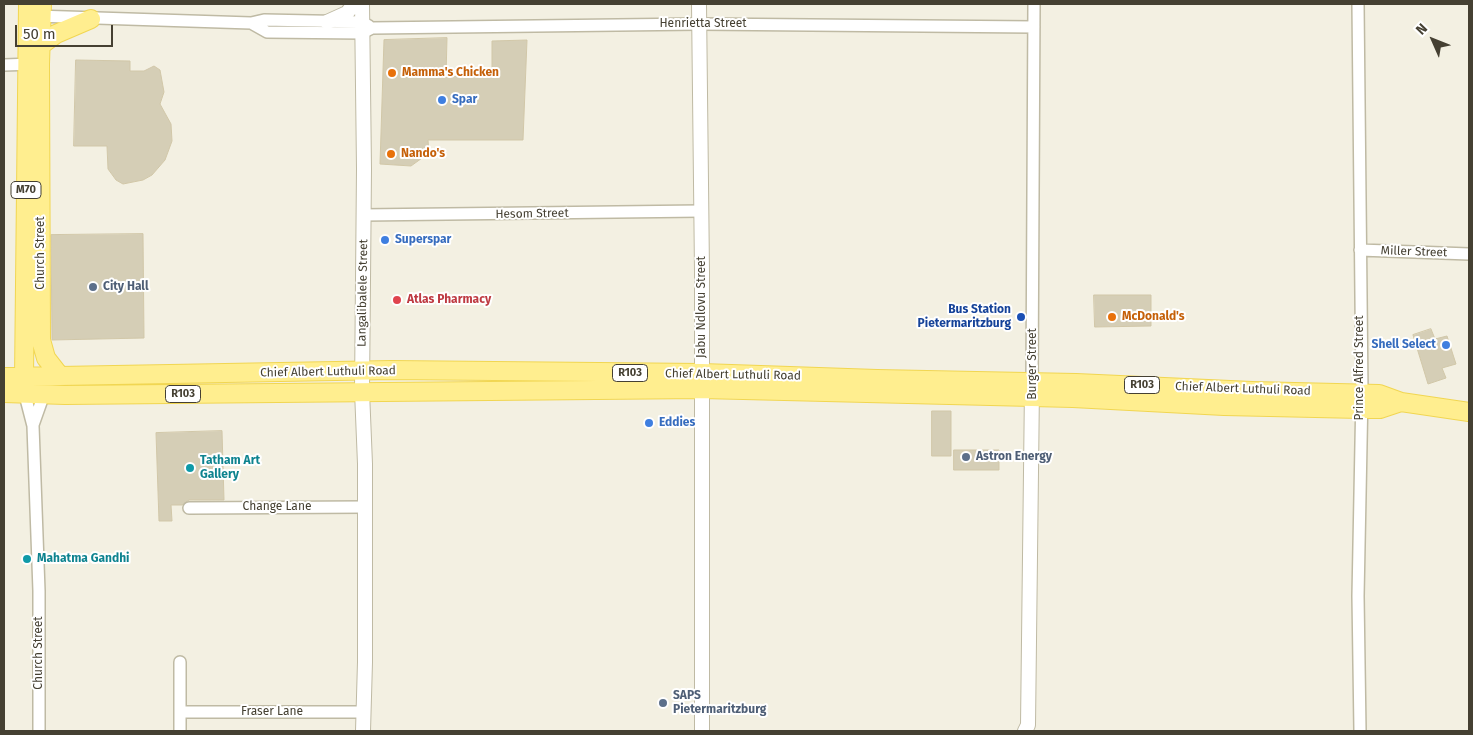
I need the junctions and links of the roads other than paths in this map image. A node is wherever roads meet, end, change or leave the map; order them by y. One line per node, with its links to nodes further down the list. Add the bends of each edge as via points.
1 (354, 4): 8 (street, via 347,13)
2 (362, 4): 12 (street, Langalibalele Street)
3 (699, 4): 10 (street, Jabu Ndlovu Street)
4 (1034, 4): 11 (street, Burger Street)
5 (1358, 4): 18 (street, Prince Alfred Street)
6 (35, 10): 7 (street, Henrietta Street); 13 (main road, Church Street / M70); 14 (main road, Church Street / M70)
7 (91, 19): 9 (street, Henrietta Street); 13 (main road, via 56,34)
8 (327, 22): 9 (street, Henrietta Street, via 264,20); 12 (street, Henrietta Street)
9 (251, 23): 12 (street, Henrietta Street, via 268,32)
10 (698, 24): 11 (street, Henrietta Street); 12 (street, Henrietta Street); 16 (street, Jabu Ndlovu Street)
11 (1034, 27): 25 (street, Burger Street)
12 (365, 28): 17 (street, Langalibalele Street)
13 (40, 46): 14 (main road, Church Street / M70)
14 (34, 64): 15 (street); 21 (main road, Church Street / M70, via 41,340 46,358); 23 (main road, Church Street / M70)
15 (4, 65)
16 (701, 211): 17 (street, Hesom Street); 24 (street, Jabu Ndlovu Street)
17 (363, 215): 20 (street, Langalibalele Street)
18 (1360, 250): 19 (street, Miller Street); 30 (street, Prince Alfred Street)
19 (1469, 254)
20 (362, 371): 21 (main road, Chief Albert Luthuli Road / R103); 24 (main road, Chief Albert Luthuli Road / R103); 26 (street, Langalibalele Street)
21 (60, 376): 23 (main road, Chief Albert Luthuli Road / R103)
22 (4, 377): 23 (main road, Chief Albert Luthuli Road / R103)
23 (24, 377)
24 (702, 381): 25 (main road, Chief Albert Luthuli Road / R103, via 877,379); 26 (main road, Chief Albert Luthuli Road / R103); 42 (street, Jabu Ndlovu Street)
25 (1032, 389): 30 (main road, Chief Albert Luthuli Road / R103, via 1252,391); 38 (street, Burger Street)
26 (362, 391): 28 (main road, Chief Albert Luthuli Road / R103); 33 (street, Langalibalele Street)
27 (4, 393): 29 (main road, Chief Albert Luthuli Road / R103)
28 (44, 394): 29 (main road, Chief Albert Luthuli Road / R103); 32 (street, Church Street)
29 (25, 395): 32 (street, Church Street)
30 (1361, 401): 31 (main road, Chief Albert Luthuli Road / R103, via 1379,394 1401,402); 43 (street, Prince Alfred Street)
31 (1469, 412)
32 (33, 426): 39 (street, Church Street, via 39,591)
33 (365, 507): 34 (street, Change Lane); 37 (street, Langalibalele Street)
34 (189, 508)
35 (180, 662): 36 (street)
36 (181, 712): 37 (street, Fraser Lane); 40 (street)
37 (363, 712): 41 (street, Langalibalele Street)
38 (1028, 729)
39 (39, 731)
40 (180, 731)
41 (363, 731)
42 (702, 731)
43 (1360, 731)

